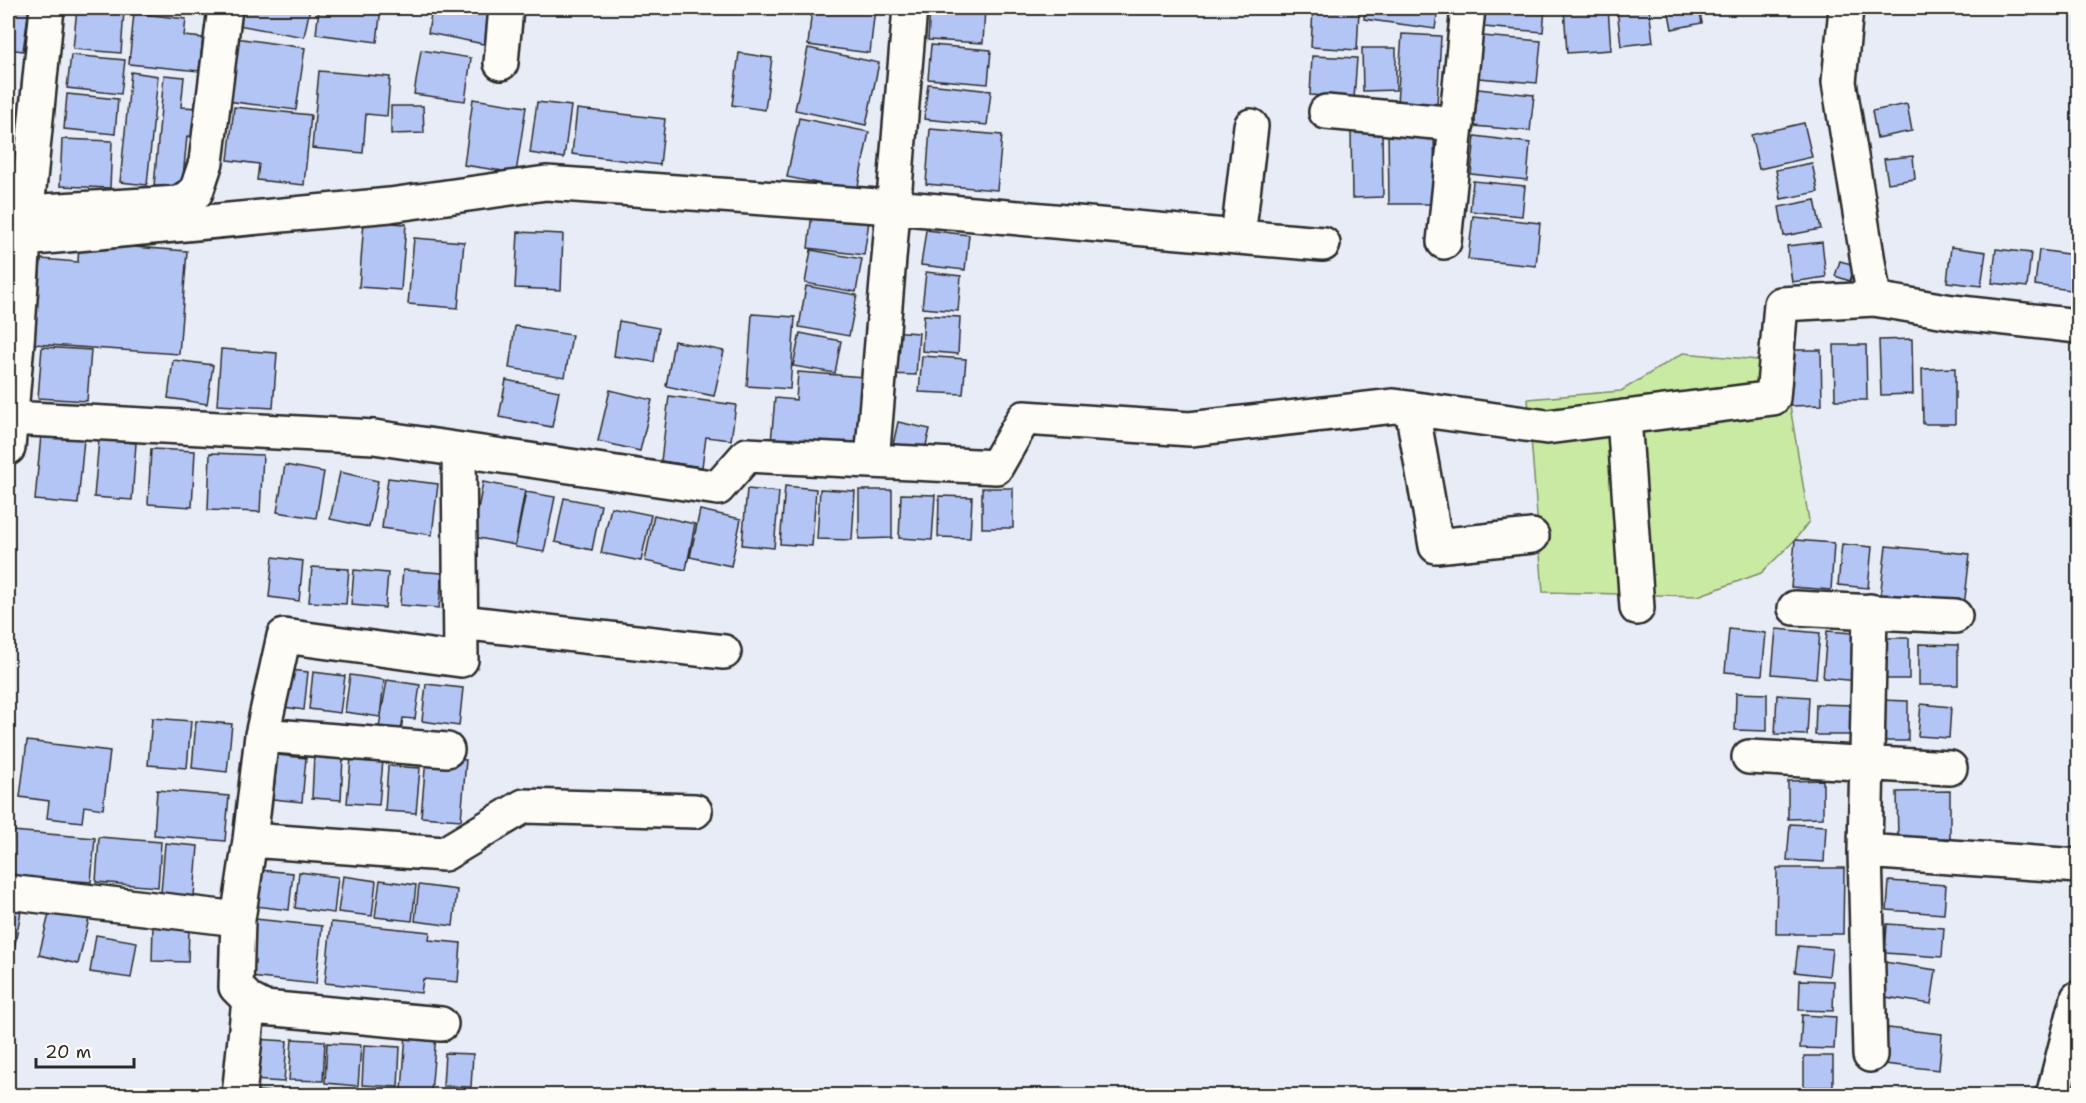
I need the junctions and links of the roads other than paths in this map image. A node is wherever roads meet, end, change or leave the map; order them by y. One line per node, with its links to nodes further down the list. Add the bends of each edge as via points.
1 (46, 8): 12 (street)
2 (225, 8): 12 (street, via 206,162 196,192 179,203)
3 (506, 8): 7 (street)
4 (910, 8): 11 (street)
5 (1468, 8): 9 (street)
6 (1846, 8): 16 (street, via 1839,82)
7 (501, 63)
8 (1326, 112): 9 (street)
9 (1457, 124): 14 (street)
10 (1251, 126): 13 (street)
11 (893, 207): 12 (street, via 546,183 390,205); 13 (street); 22 (street)
12 (25, 225): 20 (street)
13 (1238, 237): 15 (street)
14 (1444, 242)
15 (1323, 244)
16 (1874, 299): 17 (street); 19 (street, via 1780,304 1773,398)
17 (2079, 326)
18 (1412, 409): 19 (street, via 1547,427); 22 (street, via 1394,406 1190,429 1024,418 996,467); 23 (street, via 1436,546)
19 (1624, 417): 24 (street)
20 (9, 433): 21 (street, via 374,437)
21 (459, 450): 22 (street, via 718,488 747,454); 28 (street)
22 (873, 461)
23 (1532, 536)
24 (1637, 608)
25 (1795, 608): 26 (street)
26 (1870, 612): 27 (street); 33 (street)
27 (1955, 616)
28 (460, 622): 29 (street); 30 (street, via 461,660 284,636)
29 (724, 652)
30 (262, 735): 31 (street); 36 (street)
31 (447, 750)
32 (1749, 757): 33 (street)
33 (1868, 763): 34 (street); 37 (street)
34 (1950, 768)
35 (695, 811): 36 (street, via 524,806 444,854)
36 (250, 840): 40 (street)
37 (1865, 850): 38 (street); 44 (street)
38 (2079, 866)
39 (8, 892): 40 (street)
40 (238, 919): 42 (street, via 236,987)
41 (2079, 998): 46 (street)
42 (249, 1000): 43 (street, via 264,1008); 45 (street)
43 (441, 1024)
44 (1870, 1055)
45 (239, 1095)
46 (2053, 1095)

